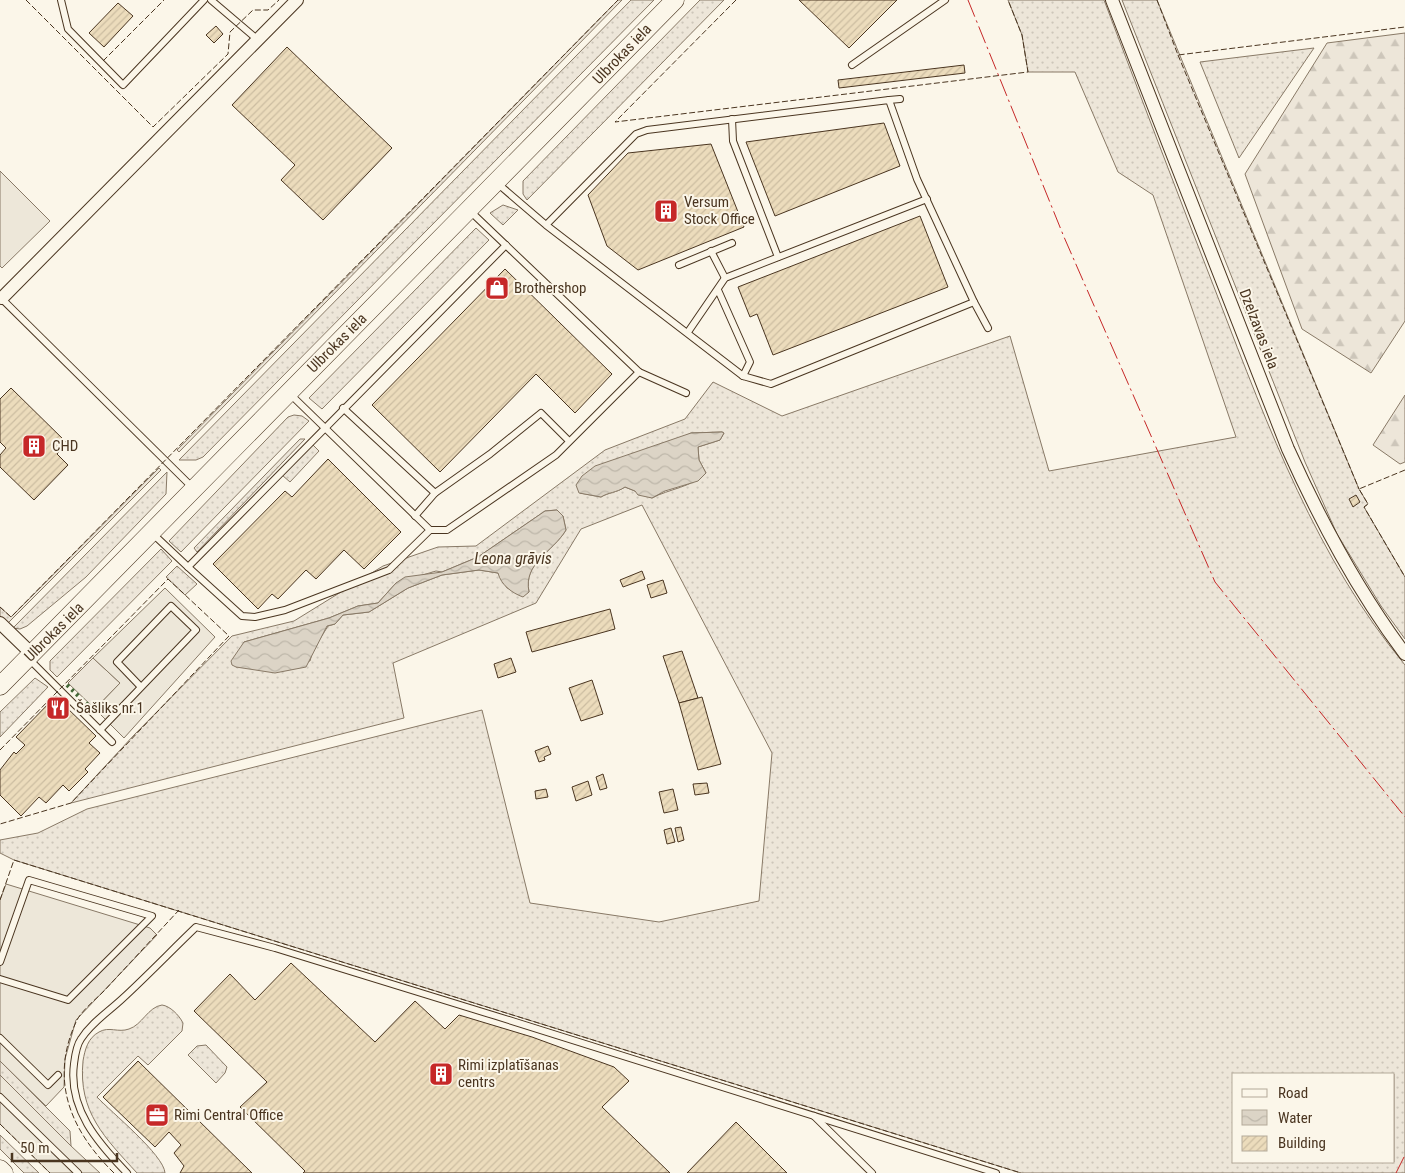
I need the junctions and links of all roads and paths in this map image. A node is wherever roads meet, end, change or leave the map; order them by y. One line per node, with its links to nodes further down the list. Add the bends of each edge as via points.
1 (61, 0): 2 (lane, via 68,30 123,85)
2 (204, 0)
3 (211, 0): 8 (lane)
4 (297, 0): 8 (street)
5 (675, 0): 13 (main road, Ulbrokas iela)
6 (945, 0): 9 (lane)
7 (1112, 0): 42 (street, Dzelzavas iela, via 1313,506 1359,589)
8 (258, 40): 24 (street)
9 (852, 65)
10 (900, 99): 11 (lane)
11 (889, 100): 12 (lane); 14 (lane)
12 (732, 119): 16 (lane, via 636,134); 20 (lane, via 733,141)
13 (496, 182): 15 (main road, Ulbrokas iela); 16 (lane)
14 (926, 199): 20 (lane); 25 (lane)
15 (469, 210): 18 (lane); 30 (main road, Ulbrokas iela)
16 (546, 225): 27 (lane)
17 (732, 243): 19 (lane)
18 (506, 245): 28 (lane); 32 (lane)
19 (711, 251): 21 (lane); 22 (lane)
20 (778, 256): 22 (lane)
21 (679, 264)
22 (725, 278): 23 (lane)
23 (718, 290): 27 (lane); 29 (lane, via 750,362)
24 (1, 297): 35 (lane)
25 (974, 302): 26 (lane); 29 (lane, via 771,384)
26 (988, 328)
27 (688, 332): 29 (lane)
28 (639, 372): 31 (lane); 34 (lane)
29 (743, 376)
30 (288, 392): 33 (lane); 35 (main road, Ulbrokas iela)
31 (686, 393)
32 (343, 408): 33 (lane); 36 (lane)
33 (324, 427): 37 (lane); 40 (lane)
34 (570, 441): 36 (lane, via 541,413); 38 (lane, via 556,455 447,530)
35 (194, 489): 39 (main road, Ulbrokas iela)
36 (435, 493): 37 (lane)
37 (415, 516): 38 (lane)
38 (430, 530): 40 (lane, via 388,570 285,610 255,617 242,616)
39 (151, 533): 40 (lane); 43 (main road, Ulbrokas iela)
40 (188, 568)
41 (0, 623): 43 (street)
42 (1405, 654)
43 (30, 656): 44 (main road, Ulbrokas iela); 46 (lane)
44 (0, 686)
45 (141, 686): 45 (lane, via 196,630 171,606 117,662); 46 (lane)
46 (100, 730): 47 (lane)
47 (112, 742)
48 (0, 962): 49 (lane, via 29,880 152,916 68,1000)
49 (0, 979)
50 (0, 1038): 51 (lane, via 48,1085)
51 (58, 1075)
52 (0, 1097): 56 (lane)
53 (812, 1114): 57 (lane, via 284,951 196,927 104,1013 81,1039 76,1051 73,1090 79,1108 100,1146); 58 (lane); 59 (lane)
54 (0, 1169): 55 (main road)
55 (4, 1173)
56 (78, 1173)
57 (127, 1173)
58 (872, 1173)
59 (996, 1173)

